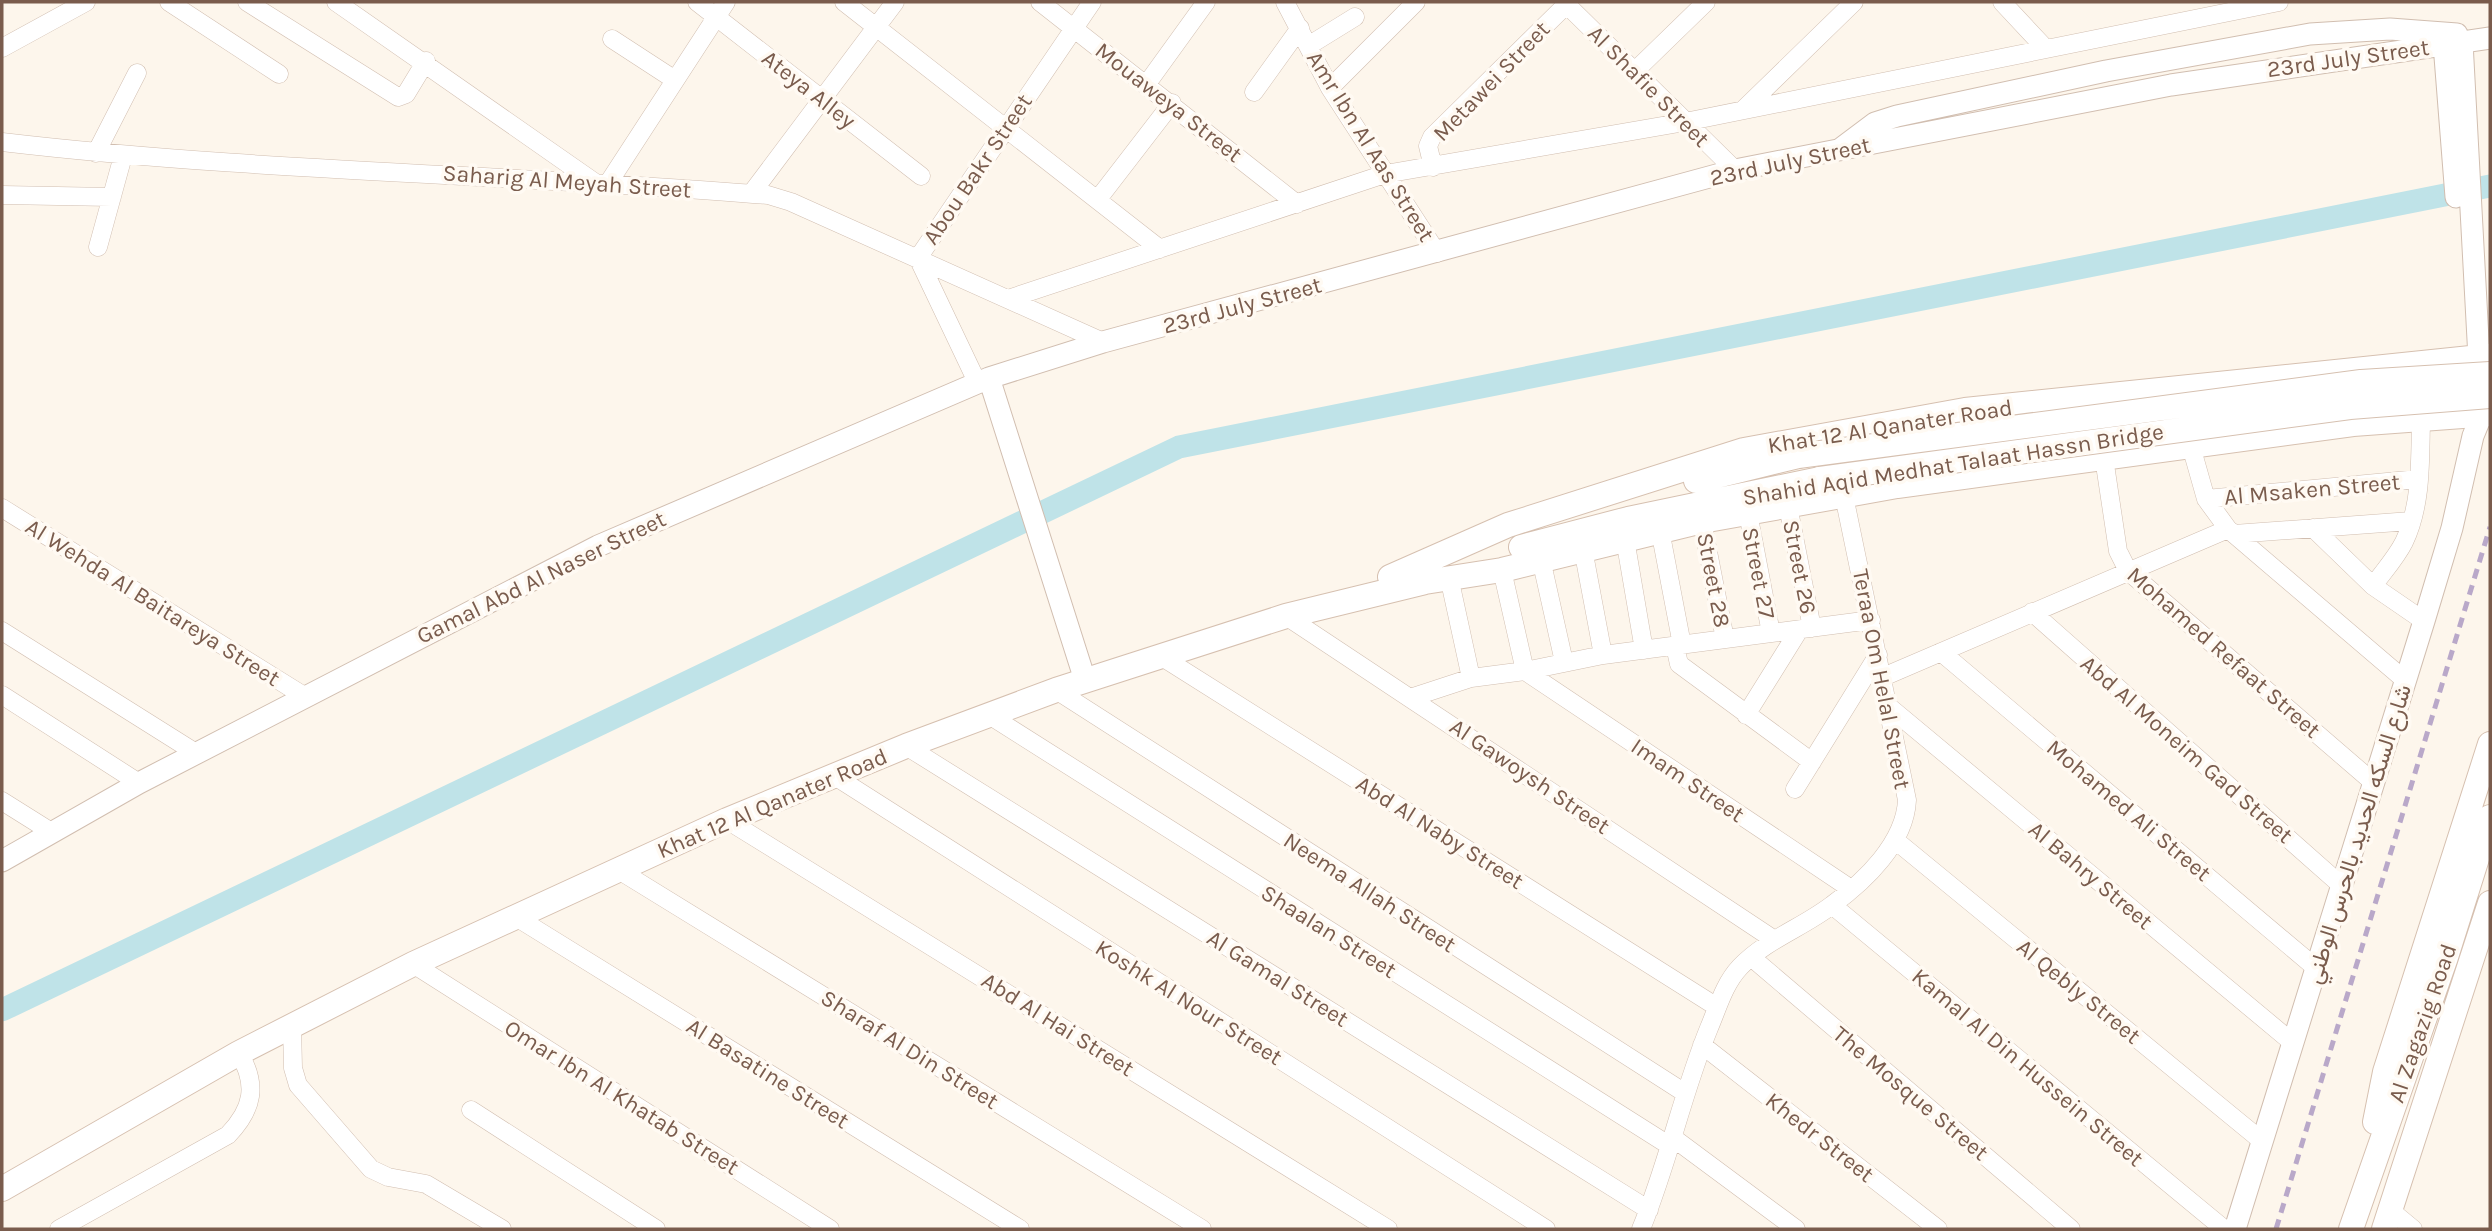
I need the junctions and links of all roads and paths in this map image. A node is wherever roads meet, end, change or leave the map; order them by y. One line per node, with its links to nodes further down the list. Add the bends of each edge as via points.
1 (86, 2): 29 (street)
2 (169, 2): 33 (street)
3 (247, 2): 30 (street, via 398,97 406,94)
4 (336, 2): 30 (street)
5 (697, 2): 19 (street, Ateya Alley)
6 (844, 2): 21 (street)
7 (895, 2): 21 (street)
8 (1040, 2): 22 (street, Mouaweya Street)
9 (1093, 2): 22 (street, Abou Bakr Street)
10 (1206, 2): 35 (street)
11 (1285, 2): 23 (street, Amr Ibn Al Aas Street)
12 (1416, 2): 36 (street)
13 (1706, 2): 31 (street)
14 (1854, 2): 40 (street)
15 (2002, 2): 28 (street)
16 (2279, 2): 18 (street)
17 (1566, 3): 31 (street, Al Shafie Street); 47 (street, Metawei Street, via 1432,137 1428,146)
18 (2222, 7): 28 (street)
19 (721, 9): 34 (street); 38 (street, Ateya Alley)
20 (1355, 17): 27 (street)
21 (876, 27): 38 (street); 42 (street)
22 (1075, 27): 35 (street, Mouaweya Street); 42 (street, Abou Bakr Street)
23 (1300, 28): 27 (street, Amr Ibn Al Aas Street); 37 (street)
24 (2490, 37): 26 (street, 23rd July Street); 44 (street, via 2390,29 2310,34 1999,94 1875,123)
25 (612, 39): 34 (street)
26 (2453, 43): 44 (street, 23rd July Street, via 2171,85); 63 (street, شارع السكه الحديد بالحرس الوطني, via 2470,307)
27 (1308, 46): 36 (street, Amr Ibn Al Aas Street)
28 (2044, 47): 40 (street)
29 (2, 48)
30 (426, 61): 51 (street)
31 (1636, 70): 41 (street, Al Shafie Street)
32 (137, 74): 45 (street)
33 (279, 74)
34 (676, 80): 51 (street)
35 (1146, 85): 39 (street, Mouaweya Street)
36 (1330, 88): 49 (street, Amr Ibn Al Aas Street)
37 (1254, 92)
38 (822, 100): 50 (street, Ateya Alley); 52 (street)
39 (1172, 103): 55 (street); 56 (street, Mouaweya Street)
40 (1744, 109): 41 (street)
41 (1685, 122): 47 (street); 48 (street, Al Shafie Street)
42 (1005, 127): 55 (street); 60 (street, Abou Bakr Street)
43 (2, 142): 45 (street, Saharig Al Meyah Street)
44 (1838, 151): 48 (street, 23rd July Street)
45 (96, 153): 46 (street, Saharig Al Meyah Street)
46 (123, 156): 51 (street, Saharig Al Meyah Street); 54 (street)
47 (1433, 167): 49 (street)
48 (1735, 170): 59 (street, 23rd July Street)
49 (1385, 174): 56 (street); 59 (street, Amr Ibn Al Aas Street)
50 (921, 176)
51 (601, 182): 52 (street, Saharig Al Meyah Street)
52 (751, 194): 60 (street, Saharig Al Meyah Street, via 791,202)
53 (2, 195): 54 (street)
54 (112, 197): 57 (street)
55 (1098, 199): 58 (street)
56 (1297, 204): 58 (street)
57 (98, 247)
58 (1160, 249): 61 (street)
59 (1437, 253): 62 (street, 23rd July Street)
60 (918, 258): 61 (street, Saharig Al Meyah Street); 64 (street, Abou Bakr Street)
61 (1008, 299): 62 (street, Saharig Al Meyah Street)
62 (1103, 342): 64 (street, Gamal Abd Al Naser Street)
63 (2482, 361): 65 (street, شارع السكه الحديد بالحرس الوطني); 85 (main road, Shahid Aqid Medhat Talaat Hassn Bridge, bridge, via 2361,382 1798,456 1668,488); 85 (main road, Khat 12 Al Qanater Road, via 1965,410 1744,450 1508,525)
64 (983, 380): 105 (street, via 1004,427); 109 (street, Gamal Abd Al Naser Street, via 598,546)
65 (2480, 412): 66 (main road, Khat 12 Al Qanater Road); 85 (main road, Shahid Aqid Medhat Talaat Hassn Bridge, bridge, via 2350,407 1820,479 1589,528); 90 (street, شارع السكه الحديد بالحرس الوطني)
66 (2421, 419): 67 (main road, Khat 12 Al Qanater Road); 69 (street)
67 (2191, 446): 68 (main road, Khat 12 Al Qanater Road); 71 (street)
68 (2104, 458): 70 (main road, Khat 12 Al Qanater Road); 84 (street, Mohamed Refaat Street, via 2118,551)
69 (2419, 479): 71 (street, Al Msaken Street); 76 (street)
70 (1844, 496): 72 (main road, Khat 12 Al Qanater Road); 89 (street, Teraa Om Helal Street)
71 (2206, 499): 79 (street)
72 (1788, 506): 74 (main road, Khat 12 Al Qanater Road); 91 (street, Street 26)
73 (2, 508): 109 (street, Al Wehda Al Baitareya Street)
74 (1748, 513): 75 (main road, Khat 12 Al Qanater Road); 93 (street, Street 27)
75 (1703, 521): 78 (main road, Khat 12 Al Qanater Road); 94 (street, Street 28)
76 (2411, 521): 77 (street); 86 (street, via 2404,542)
77 (2313, 528): 79 (street); 86 (street)
78 (1660, 530): 80 (main road, Khat 12 Al Qanater Road); 95 (street)
79 (2231, 532): 84 (street); 106 (street)
80 (1625, 539): 81 (main road, Khat 12 Al Qanater Road); 96 (street)
81 (1583, 549): 82 (main road, Khat 12 Al Qanater Road); 99 (street)
82 (1541, 559): 83 (main road, Khat 12 Al Qanater Road); 101 (street)
83 (1502, 570): 85 (main road, Khat 12 Al Qanater Road); 102 (street)
84 (2128, 571): 87 (street); 120 (street, Mohamed Refaat Street)
85 (1432, 574): 88 (main road, Khat 12 Al Qanater Road); 104 (street)
86 (2373, 586): 90 (street)
87 (2032, 612): 97 (street); 129 (street, Abd Al Moneim Gad Street)
88 (1286, 616): 100 (main road, Khat 12 Al Qanater Road); 110 (street, Al Gawoysh Street)
89 (1871, 620): 91 (street); 98 (street, Teraa Om Helal Street)
90 (2424, 621): 106 (street, شارع السكه الحديد بالحرس الوطني)
91 (1805, 629): 93 (street); 113 (street)
92 (2, 631): 116 (street)
93 (1771, 633): 94 (street)
94 (1726, 639): 95 (street)
95 (1679, 645): 96 (street); 113 (street, via 1679,664)
96 (1644, 650): 99 (street)
97 (1941, 652): 103 (street); 137 (street, Mohamed Ali Street)
98 (1878, 654): 103 (street, Teraa Om Helal Street); 117 (street)
99 (1603, 655): 101 (street)
100 (1162, 657): 105 (main road, Khat 12 Al Qanater Road); 138 (street, Abd Al Naby Street)
101 (1564, 662): 102 (street)
102 (1525, 671): 104 (street); 130 (street, Imam Street)
103 (1883, 677): 111 (street, Teraa Om Helal Street)
104 (1471, 678): 110 (street)
105 (1084, 681): 107 (main road, Khat 12 Al Qanater Road)
106 (2406, 681): 120 (street, شارع السكه الحديد بالحرس الوطني)
107 (1055, 690): 112 (main road, Khat 12 Al Qanater Road); 143 (street, Neema Allah Street)
108 (2, 695): 119 (street)
109 (304, 696): 116 (street, Gamal Abd Al Naser Street)
110 (1413, 697): 134 (street, Al Gawoysh Street)
111 (1888, 706): 126 (street, Teraa Om Helal Street, via 1907,800); 140 (street, Al Bahry Street)
112 (989, 715): 115 (main road, Khat 12 Al Qanater Road); 147 (street, Shaalan Street)
113 (1746, 715): 117 (street)
114 (2490, 744): 145 (main road, via 2385,1072 2374,1117)
115 (906, 746): 118 (main road, Khat 12 Al Qanater Road); 149 (street, Al Gamal Street)
116 (196, 753): 119 (street, Gamal Abd Al Naser Street)
117 (1812, 762): 121 (street)
118 (833, 775): 124 (main road, Khat 12 Al Qanater Road); 158 (street, Koshk Al Nour Street)
119 (139, 783): 125 (street, Gamal Abd Al Naser Street)
120 (2374, 783): 129 (street, شارع السكه الحديد بالحرس الوطني)
121 (1796, 789)
122 (2, 801): 125 (street)
123 (2490, 817): 145 (main road, Al Zagazig Road)
124 (727, 820): 128 (main road, Khat 12 Al Qanater Road); 157 (street, Abd Al Hai Street)
125 (53, 832): 127 (street, Gamal Abd Al Naser Street)
126 (1895, 840): 130 (street, Teraa Om Helal Street); 146 (street, Al Qebly Street)
127 (2, 861)
128 (617, 869): 133 (main road, Khat 12 Al Qanater Road); 156 (street, Sharaf Al Din Street)
129 (2342, 886): 137 (street, شارع السكه الحديد بالحرس الوطني)
130 (1852, 889): 131 (street, Teraa Om Helal Street)
131 (1832, 905): 134 (street, Teraa Om Helal Street); 163 (street, Kamal Al Din Hussein Street)
132 (2489, 914): 150 (main road, Al Zagazig Road)
133 (516, 917): 136 (main road, Khat 12 Al Qanater Road); 155 (street, Al Basatine Street)
134 (1773, 939): 135 (street, Teraa Om Helal Street)
135 (1751, 957): 138 (street, Teraa Om Helal Street, via 1732,977); 162 (street, The Mosque Street)
136 (413, 964): 139 (main road, Khat 12 Al Qanater Road); 154 (street, Omar Ibn Al Khatab Street)
137 (2316, 968): 140 (street, شارع السكه الحديد بالحرس الوطني)
138 (1717, 1007): 141 (street, Teraa Om Helal Street)
139 (292, 1026): 142 (main road, Khat 12 Al Qanater Road); 152 (street, via 298,1085 371,1169 426,1184)
140 (2293, 1043): 146 (street, شارع السكه الحديد بالحرس الوطني)
141 (1702, 1045): 143 (street, Teraa Om Helal Street); 161 (street, Khedr Street)
142 (239, 1053): 148 (main road, Khat 12 Al Qanater Road); 151 (street, via 253,1088 242,1120 228,1135)
143 (1685, 1093): 147 (street, Teraa Om Helal Street)
144 (471, 1110): 153 (street)
145 (2382, 1134): 165 (main road, Al Zagazig Road)
146 (2262, 1141): 164 (street, شارع السكه الحديد بالحرس الوطني)
147 (1671, 1142): 149 (street, Teraa Om Helal Street); 160 (street, Shaalan Street)
148 (2, 1189)
149 (1649, 1210): 159 (street, Teraa Om Helal Street)
150 (2387, 1219): 166 (street)
151 (59, 1229)
152 (502, 1229)
153 (656, 1229)
154 (830, 1229)
155 (1020, 1229)
156 (1202, 1229)
157 (1388, 1229)
158 (1546, 1229)
159 (1641, 1229)
160 (1796, 1229)
161 (1938, 1229)
162 (2071, 1229)
163 (2224, 1229)
164 (2235, 1229)
165 (2351, 1229)
166 (2413, 1229)

